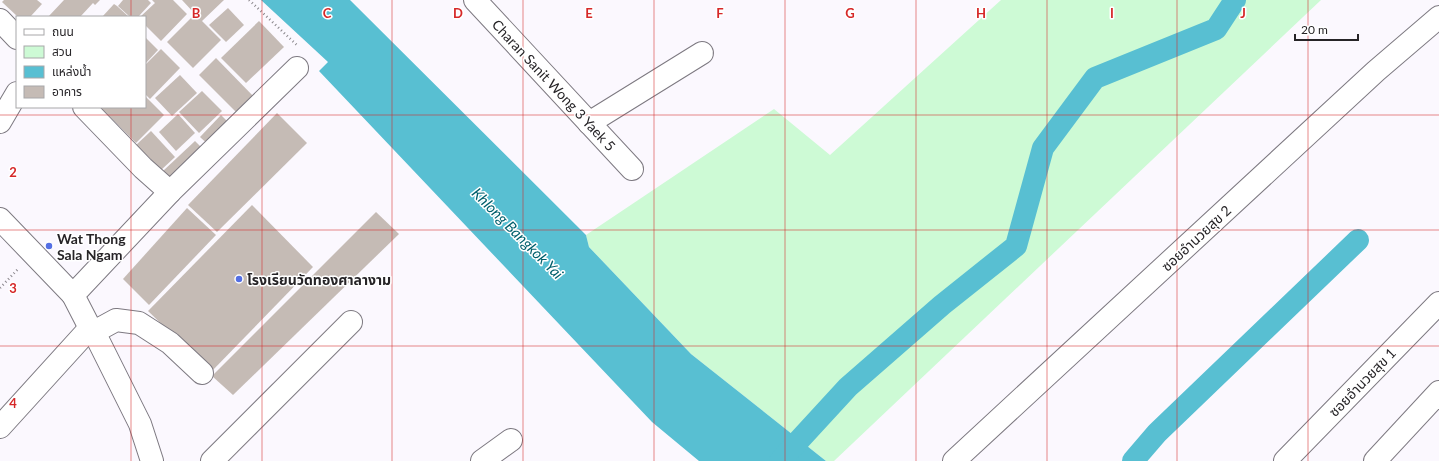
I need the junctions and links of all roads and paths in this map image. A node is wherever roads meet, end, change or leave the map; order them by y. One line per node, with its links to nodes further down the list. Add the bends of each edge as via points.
1 (249, 0): 6 (path)
2 (486, 4): 12 (street, Charan Sanit Wong 3 Yaek 5)
3 (1439, 17): 29 (street, ซอยอำนวยสุข 2, via 1376,71)
4 (0, 20): 5 (street)
5 (16, 37)
6 (299, 47)
7 (702, 53): 12 (street)
8 (297, 68): 14 (street)
9 (16, 95): 11 (street)
10 (85, 108): 14 (street)
11 (0, 122)
12 (589, 122): 13 (street, Charan Sanit Wong 3 Yaek 5)
13 (632, 169)
14 (170, 192): 18 (street)
15 (0, 219): 16 (street)
16 (34, 254): 17 (path); 18 (street)
17 (0, 288)
18 (73, 295): 21 (street)
19 (1439, 303): 30 (street, ซอยอำนวยสุข 1)
20 (352, 322): 27 (street)
21 (92, 330): 22 (street, via 116,320 139,323 170,343); 24 (street); 26 (street, via 140,424)
22 (202, 373)
23 (1439, 392): 31 (street)
24 (0, 427)
25 (512, 440): 28 (street)
26 (152, 461)
27 (212, 461)
28 (482, 461)
29 (954, 461)
30 (1285, 461)
31 (1376, 461)

